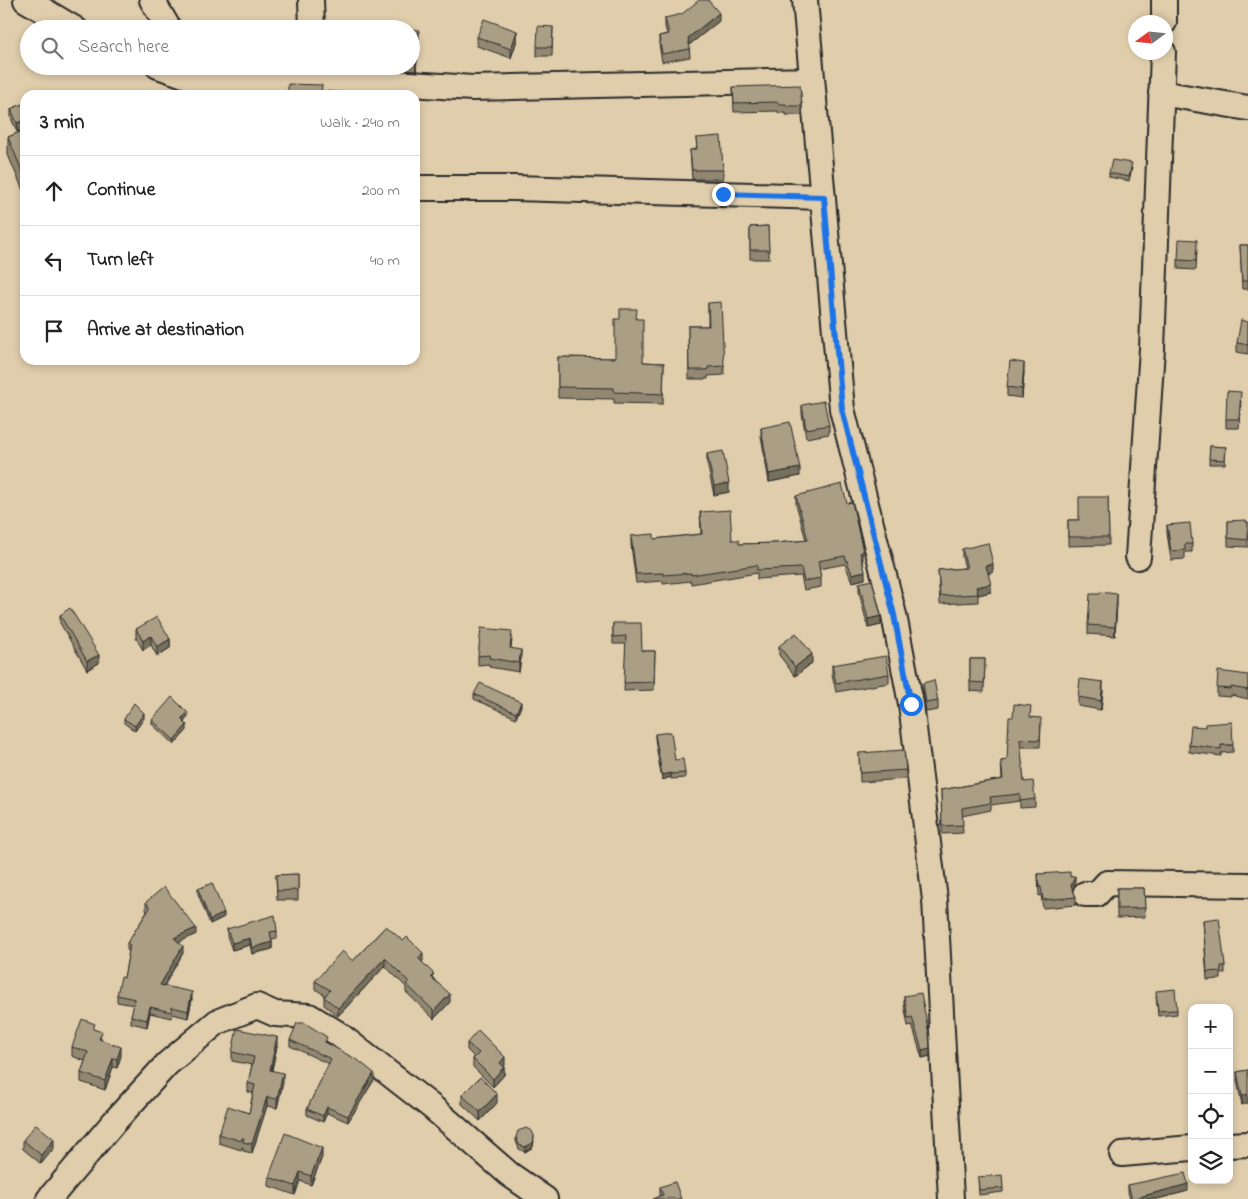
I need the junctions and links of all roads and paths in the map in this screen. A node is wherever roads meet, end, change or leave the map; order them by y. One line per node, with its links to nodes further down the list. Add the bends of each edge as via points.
1 (26, 0): 7 (street)
2 (152, 0): 8 (street)
3 (311, 0): 9 (street)
4 (805, 0): 14 (street)
5 (1164, 0): 6 (street)
6 (1164, 15)
7 (60, 20)
8 (164, 20)
9 (312, 20)
10 (1163, 60): 16 (street)
11 (187, 75): 15 (street)
12 (279, 75): 15 (street)
13 (345, 75): 14 (street, via 473,88)
14 (812, 80): 19 (street)
15 (206, 81)
16 (1161, 94): 17 (street); 20 (street, via 1152,349)
17 (1248, 108)
18 (420, 188): 19 (street)
19 (824, 197): 29 (street, via 842,409 894,615 912,714 935,900)
20 (1138, 557)
21 (1248, 885): 22 (street, via 1106,883 1098,894)
22 (1085, 894)
23 (1248, 1144): 24 (street)
24 (1233, 1145)
25 (1188, 1148): 26 (street)
26 (1122, 1154)
27 (49, 1199): 28 (street, via 167,1064 217,1022 257,1006 275,1014 309,1016 337,1033 432,1107 509,1174)
28 (545, 1199)
29 (951, 1199)

